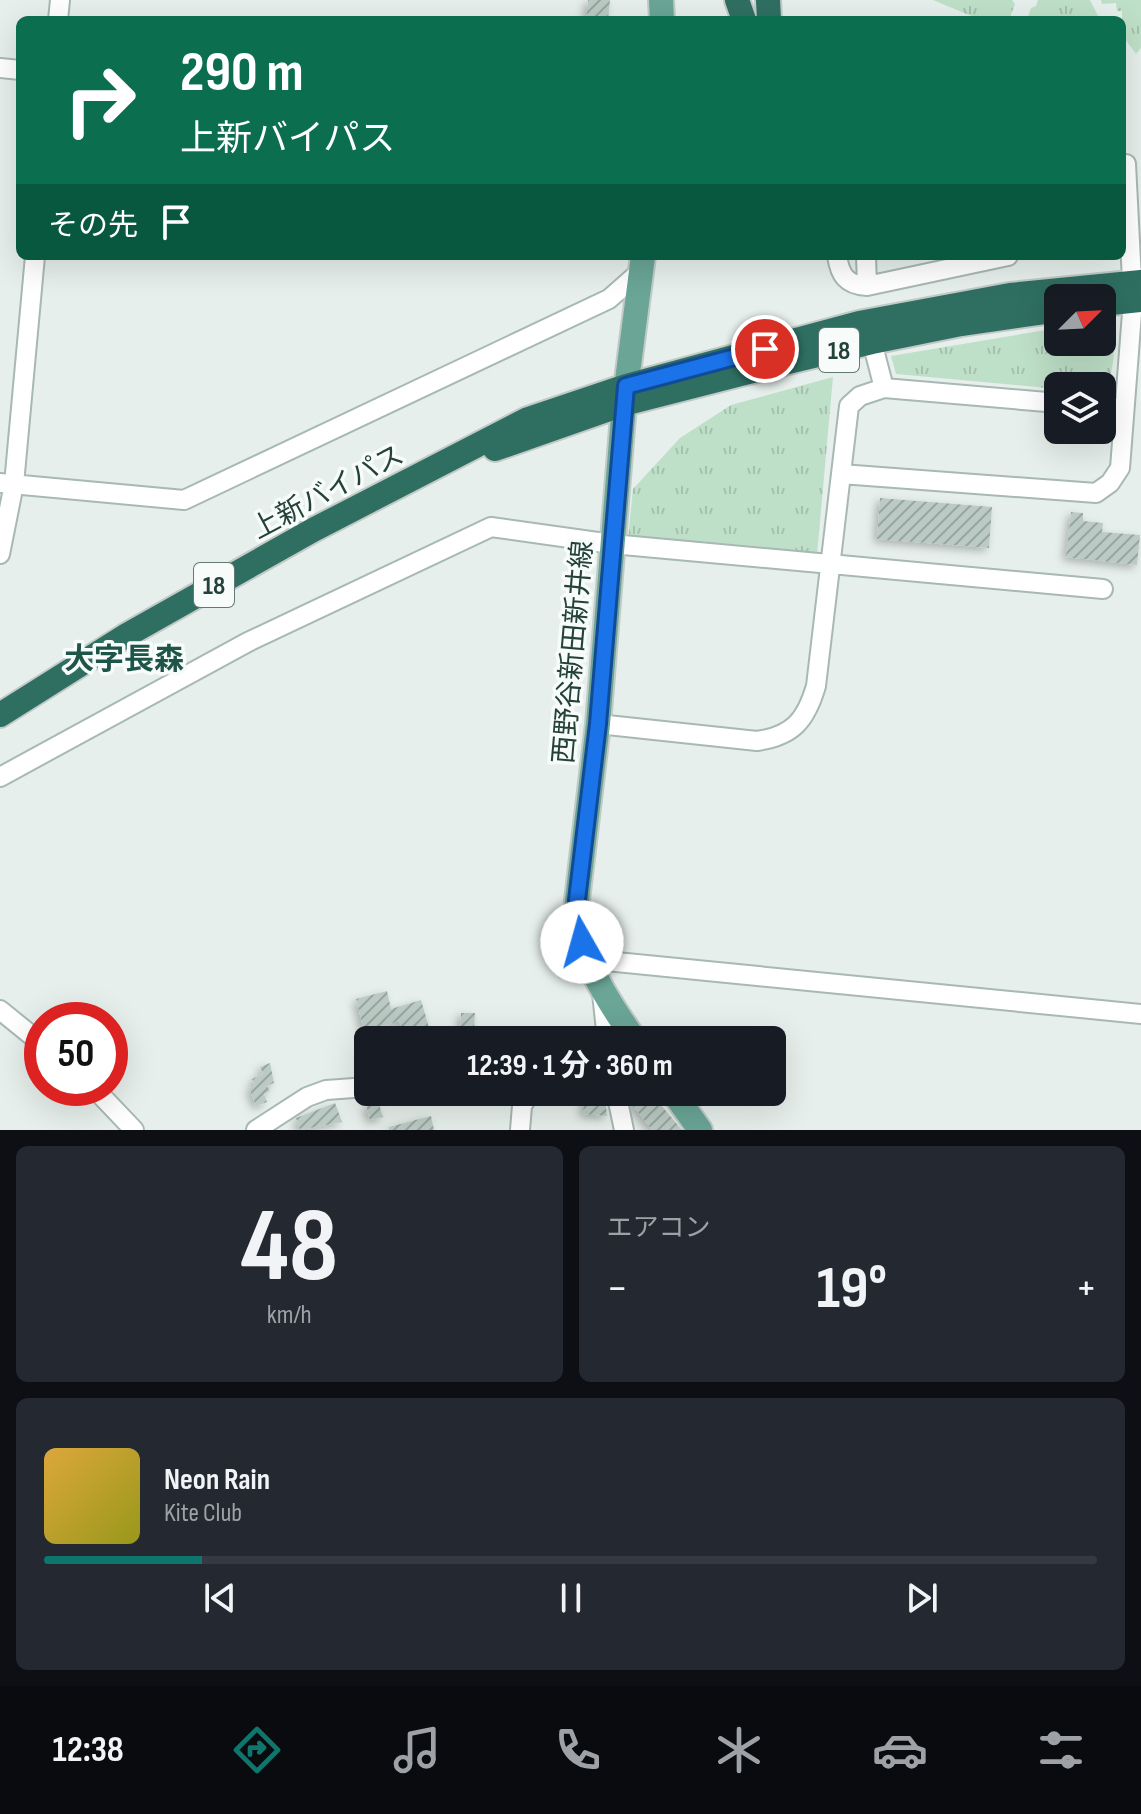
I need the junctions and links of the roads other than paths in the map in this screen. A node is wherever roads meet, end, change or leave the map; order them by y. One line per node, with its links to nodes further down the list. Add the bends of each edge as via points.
1 (1130, 164): 8 (street)
2 (35, 260): 18 (street)
3 (838, 260): 7 (street, via 845,280)
4 (866, 260): 7 (street)
5 (989, 260): 7 (street)
6 (643, 263): 13 (main road, 西野谷新田新井線); 18 (street, via 609,299 184,500)
7 (867, 286)
8 (1137, 291): 9 (highway); 13 (highway, 上新バイパス / 18, via 1010,295 859,323); 16 (street)
9 (1116, 299)
10 (1044, 312): 11 (highway, 上新バイパス / 18)
11 (872, 342): 12 (street); 13 (highway, 上新バイパス / 18)
12 (884, 388): 14 (street); 17 (street, via 849,406)
13 (625, 395): 19 (main road, 西野谷新田新井線); 23 (highway, 上新バイパス / 18, via 528,419 369,499 127,635)
14 (1044, 402)
15 (1116, 408): 16 (street)
16 (1124, 409): 17 (street, via 1120,468 1096,493)
17 (841, 474): 21 (street)
18 (7, 484): 20 (street)
19 (612, 544): 21 (street); 24 (main road, 西野谷新田新井線); 25 (street, via 491,527 248,642)
20 (0, 554)
21 (831, 564): 22 (street); 24 (street, via 809,710 777,738 757,741)
22 (1103, 589)
23 (0, 715)
24 (598, 724): 26 (main road, 西野谷新田新井線, via 577,900)
25 (0, 777)
26 (586, 959): 27 (main road, 西野谷新田新井線); 29 (street)
27 (602, 993): 30 (street); 31 (main road, 西野谷新田新井線)
28 (0, 1010): 32 (street)
29 (1141, 1014)
30 (606, 1026)
31 (625, 1026)
32 (24, 1029)
33 (354, 1088): 39 (street, via 307,1097)
34 (111, 1106): 38 (street)
35 (522, 1106): 40 (street)
36 (619, 1106): 41 (street)
37 (683, 1106): 42 (main road)
38 (134, 1130)
39 (256, 1130)
40 (520, 1130)
41 (624, 1130)
42 (700, 1130)

